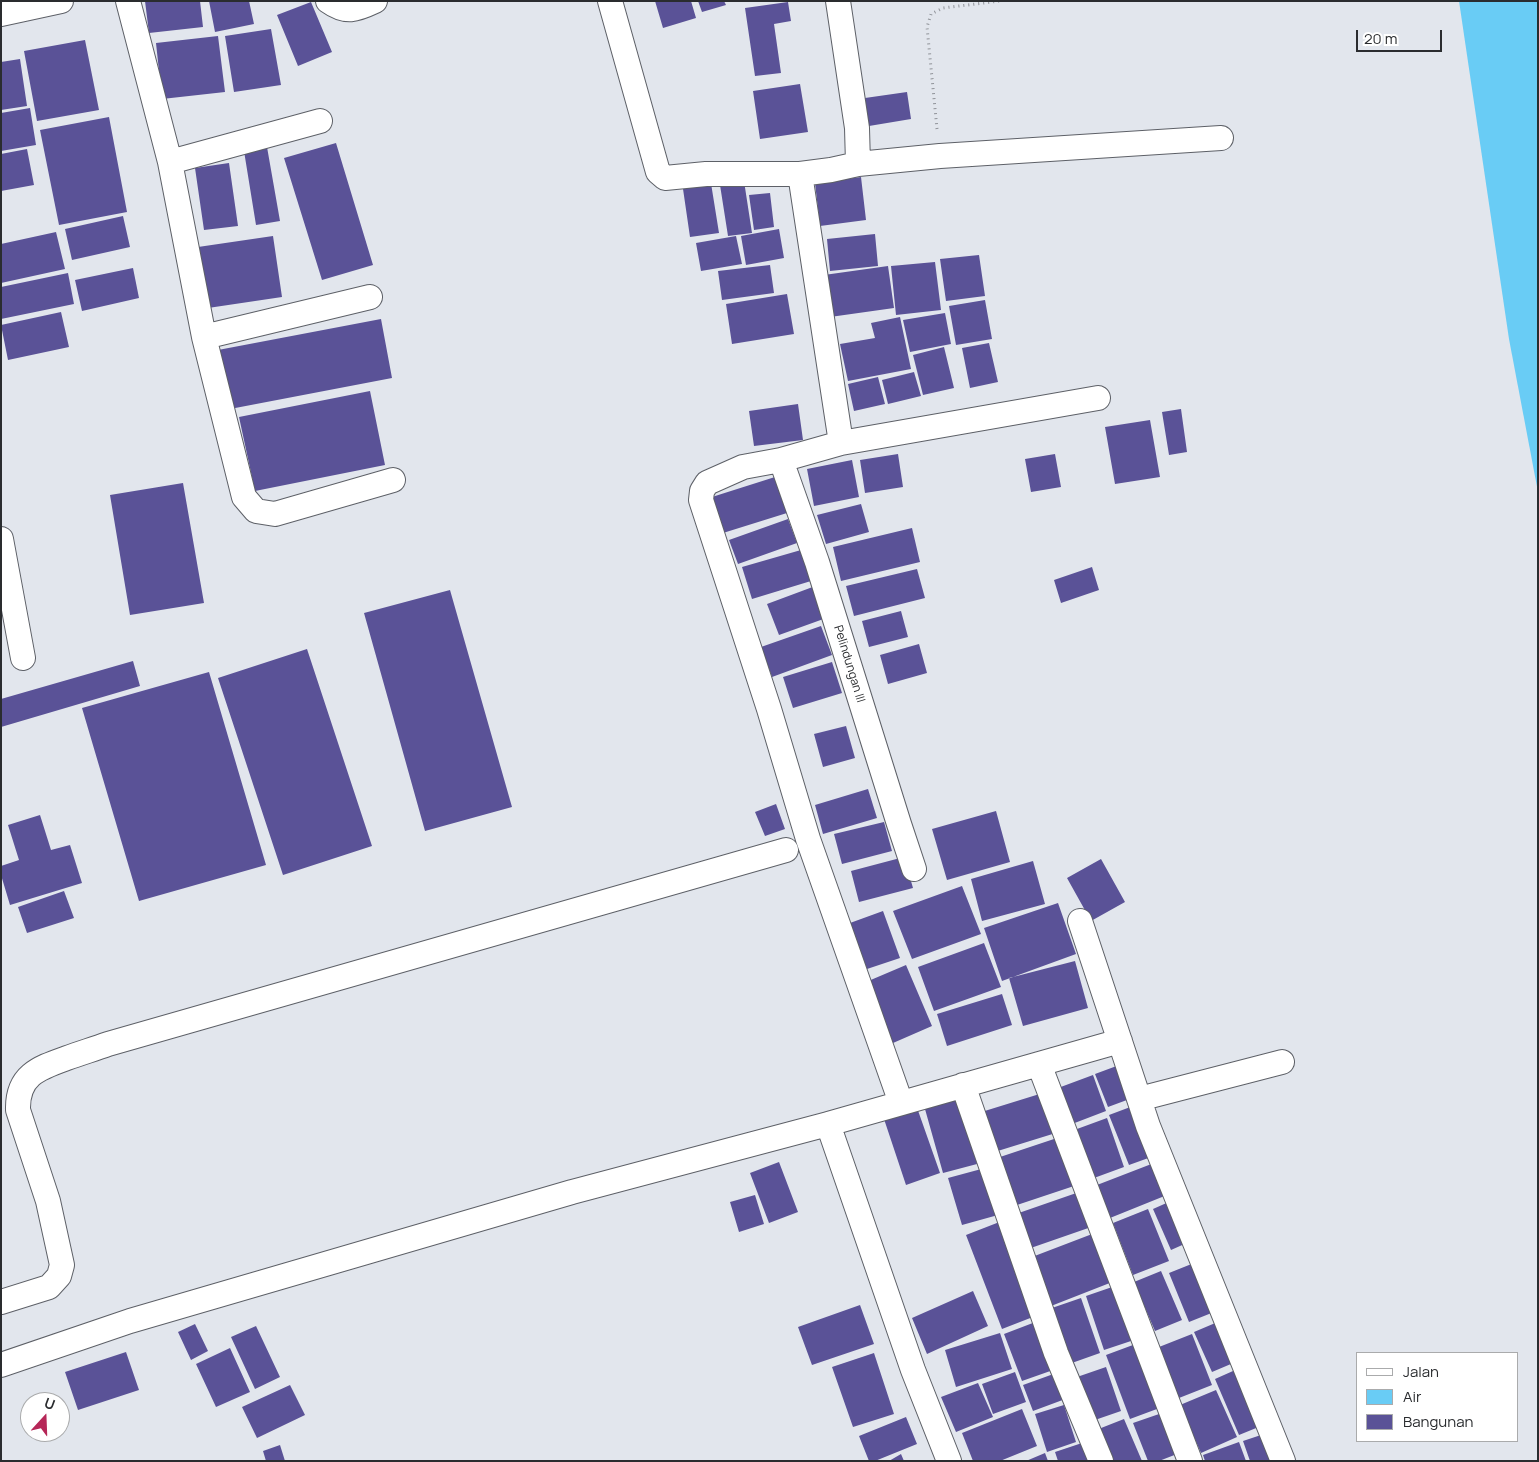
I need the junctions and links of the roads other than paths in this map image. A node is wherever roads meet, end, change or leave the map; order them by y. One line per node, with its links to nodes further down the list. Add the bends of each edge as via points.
1 (61, 1): 7 (street)
2 (128, 1): 10 (street)
3 (328, 1): 4 (street, via 345,10)
4 (375, 1)
5 (610, 1): 12 (street, via 658,172 665,178 706,174)
6 (838, 1): 11 (street, via 857,128)
7 (1, 14)
8 (320, 122): 10 (street)
9 (1221, 138): 11 (street)
10 (170, 162): 14 (street)
11 (858, 164): 12 (street)
12 (800, 174): 16 (street)
13 (370, 297): 14 (street)
14 (204, 337): 18 (street, via 244,498 256,511 275,514)
15 (1098, 398): 16 (street)
16 (841, 443): 17 (street)
17 (781, 460): 22 (street, Pelindungan III); 29 (street, via 743,467 707,483 701,500 808,839)
18 (393, 480)
19 (1, 539): 20 (street)
20 (23, 658)
21 (786, 850): 31 (street, via 108,1044 35,1072 23,1085 18,1110 48,1201 62,1265 59,1276 49,1287)
22 (914, 869)
23 (1080, 921): 24 (street)
24 (1120, 1041): 26 (street); 28 (street)
25 (1282, 1062): 28 (street)
26 (1039, 1064): 27 (street); 35 (street)
27 (963, 1085): 29 (street); 34 (street, via 1056,1353)
28 (1140, 1099): 36 (street)
29 (901, 1103): 30 (street)
30 (828, 1124): 32 (street, via 572,1192 130,1321); 33 (street, via 913,1370)
31 (1, 1302)
32 (1, 1365)
33 (949, 1461)
34 (1101, 1461)
35 (1190, 1461)
36 (1283, 1461)

